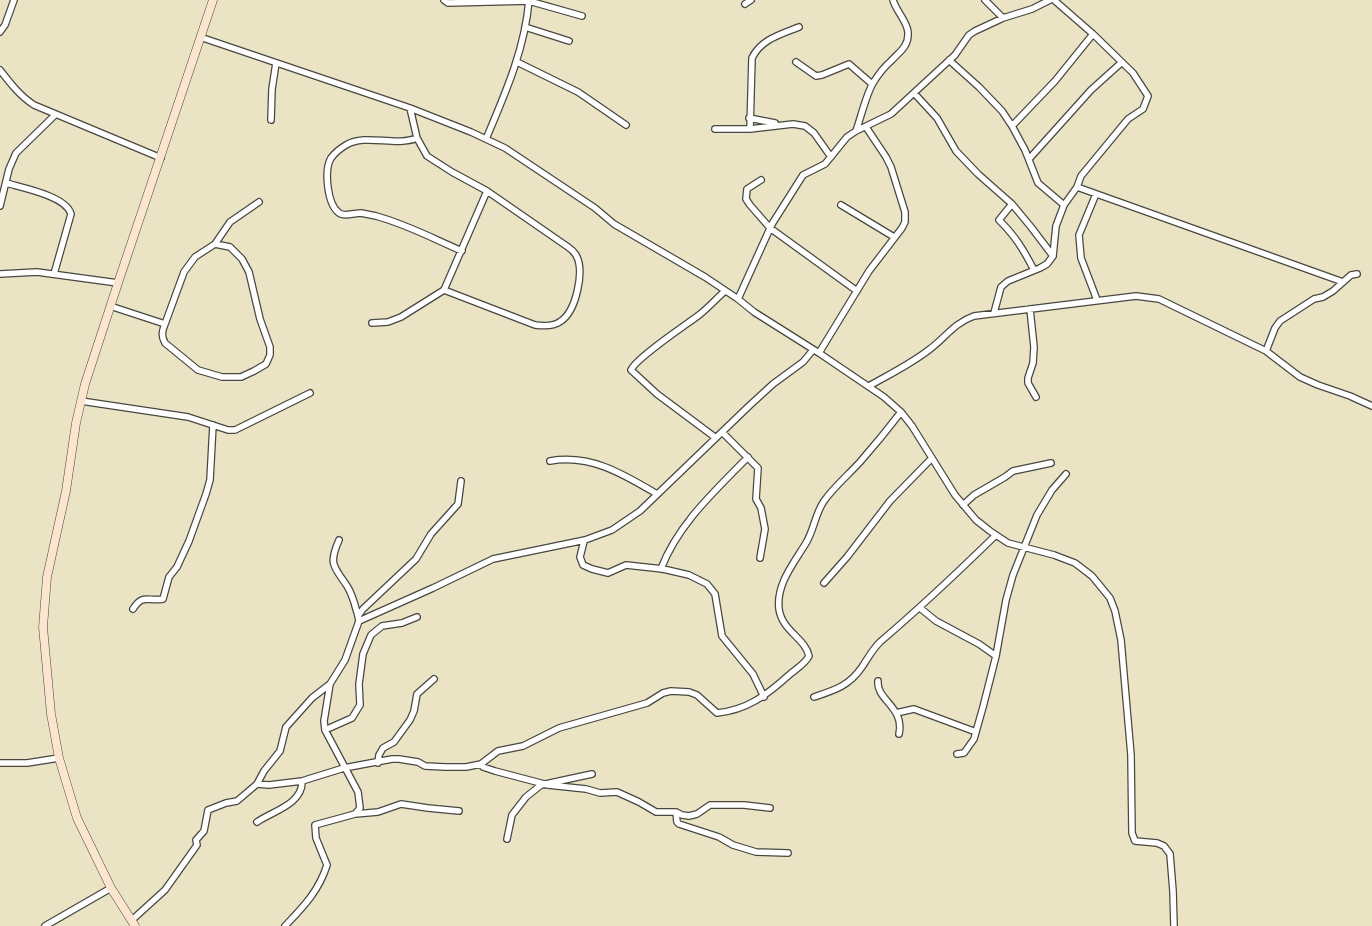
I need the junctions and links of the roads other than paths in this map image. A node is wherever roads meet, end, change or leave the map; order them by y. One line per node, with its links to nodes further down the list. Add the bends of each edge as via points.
1 (14, 0): 14 (street)
2 (213, 0): 16 (street)
3 (444, 0): 8 (street, via 448,3)
4 (751, 0): 9 (street)
5 (893, 0): 24 (street, via 906,25 906,41 900,54)
6 (985, 0): 11 (street)
7 (1052, 0): 11 (street); 15 (street)
8 (529, 1): 10 (street); 12 (street)
9 (744, 4)
10 (582, 16)
11 (1003, 18): 18 (street, via 969,35)
12 (525, 27): 17 (street); 19 (street)
13 (799, 27): 28 (street, via 770,39 755,51)
14 (0, 32)
15 (1093, 34): 22 (street); 32 (street, via 1055,81)
16 (200, 37): 21 (street); 39 (street)
17 (569, 41)
18 (949, 60): 25 (street); 32 (street, via 991,99)
19 (517, 62): 30 (street, via 578,92); 38 (street)
20 (796, 62): 24 (street, via 816,76 849,64)
21 (276, 63): 26 (street); 29 (street)
22 (1121, 63): 41 (street, via 1091,90); 44 (street, via 1148,96 1146,102 1081,176)
23 (0, 70): 27 (street, via 27,100)
24 (872, 84): 36 (street)
25 (914, 93): 33 (street, via 891,114); 48 (street, via 937,118 956,151)
26 (410, 108): 37 (street); 38 (street)
27 (55, 115): 39 (street); 43 (street, via 16,153)
28 (749, 118): 31 (street); 35 (street)
29 (271, 120)
30 (626, 125)
31 (784, 125): 35 (street); 40 (street, via 806,126)
32 (1012, 126): 41 (street)
33 (866, 127): 36 (street); 53 (street, via 886,157 906,212 905,222)
34 (714, 129): 35 (street)
35 (750, 129)
36 (856, 131): 40 (street)
37 (417, 138): 45 (street, via 427,156); 55 (street, via 407,142 362,141 342,148 331,159 328,173 333,206 343,215 363,213 390,221)
38 (486, 139): 64 (street, via 515,153 614,224)
39 (161, 158): 61 (street)
40 (831, 158): 52 (street, via 803,175)
41 (1029, 159): 50 (street, via 1038,183)
42 (761, 180): 52 (street, via 747,189 746,198)
43 (6, 183): 51 (street); 59 (street, via 62,202 69,208 71,214)
44 (1077, 187): 46 (street); 50 (street)
45 (487, 191): 55 (street); 63 (street, via 577,256 580,273 573,303 562,321 549,326 535,325)
46 (1096, 194): 62 (street); 67 (street, via 1079,235 1081,258)
47 (259, 202): 54 (street, via 230,222)
48 (1012, 204): 56 (street); 57 (street, via 999,220 1021,245)
49 (841, 205): 53 (street)
50 (1064, 205): 56 (street, via 1056,226)
51 (0, 206)
52 (770, 228): 65 (street); 66 (street)
53 (894, 237): 65 (street)
54 (215, 244): 72 (street, via 195,257 184,272); 72 (street, via 230,246 249,272 270,347 266,364 241,377 228,378 198,370 165,343 162,338)
55 (462, 251): 63 (street)
56 (1052, 256): 57 (street, via 1048,264)
57 (1034, 270): 70 (street, via 1000,287)
58 (0, 274): 59 (street)
59 (54, 274): 61 (street)
60 (1357, 274): 62 (street)
61 (118, 282): 68 (street)
62 (1343, 282): 74 (street, via 1280,321)
63 (444, 290): 71 (street, via 401,317)
64 (725, 291): 66 (street); 83 (street, via 631,370)
65 (857, 291): 73 (street)
66 (738, 299): 73 (street)
67 (1097, 300): 69 (street); 74 (street, via 1136,296 1159,298)
68 (110, 306): 72 (street); 78 (street)
69 (1030, 309): 70 (street); 77 (street, via 1034,347 1028,383)
70 (994, 313): 75 (street, via 961,320 913,362)
71 (372, 323)
72 (165, 324)
73 (816, 351): 75 (street); 82 (street, via 773,384)
74 (1266, 351): 79 (street, via 1300,377)
75 (869, 386): 80 (street)
76 (310, 393): 81 (street, via 236,430)
77 (1036, 397)
78 (81, 401): 81 (street, via 188,417); 114 (street, via 47,577 43,627 48,695)
79 (1372, 406)
80 (902, 412): 85 (street); 107 (street, via 823,502 809,537 783,582 779,607 781,618 809,656)
81 (213, 425): 100 (street, via 210,480 189,541 171,573 163,599 142,599)
82 (722, 432): 83 (street); 84 (street)
83 (716, 438): 90 (street)
84 (748, 457): 96 (street, via 758,468 756,499 765,529); 97 (street, via 688,522 668,551)
85 (932, 458): 91 (street); 98 (street, via 890,501)
86 (550, 461): 90 (street, via 573,459 603,465)
87 (1051, 463): 91 (street, via 1013,471)
88 (1066, 474): 95 (street, via 1041,507)
89 (461, 481): 102 (street, via 458,504 416,559 363,609)
90 (657, 494): 94 (street, via 622,525)
91 (963, 505): 92 (street)
92 (996, 535): 95 (street); 99 (street)
93 (339, 540): 102 (street, via 333,562 352,596)
94 (584, 541): 97 (street, via 580,558 583,565 592,569 608,572 626,566); 102 (street, via 493,559)
95 (1024, 548): 103 (street, via 1006,600); 134 (street, via 1054,555 1083,568 1102,587 1113,605 1121,640 1129,736 1132,833 1135,841 1157,843 1170,854)
96 (760, 558)
97 (662, 569): 107 (street, via 689,575 707,584 715,594 722,636 753,674)
98 (824, 583)
99 (920, 608): 103 (street); 108 (street, via 869,654 855,676 841,688)
100 (133, 610)
101 (417, 617): 110 (street, via 382,626 371,635 363,654 360,705 352,718)
102 (358, 619): 106 (street, via 345,660)
103 (996, 656): 111 (street)
104 (434, 679): 115 (street, via 417,694 410,720 394,742 383,748)
105 (878, 681): 109 (street, via 879,691)
106 (330, 684): 110 (street); 121 (street, via 312,698 286,727 280,751)
107 (764, 697): 117 (street, via 748,706 717,713 689,692 671,691 647,703 559,728 522,746 498,751)
108 (814, 697)
109 (896, 713): 111 (street, via 914,709); 112 (street, via 901,725)
110 (325, 730): 118 (street)
111 (976, 732): 113 (street, via 970,747)
112 (899, 734)
113 (957, 754)
114 (59, 758): 116 (street); 130 (street, via 77,818)
115 (378, 762): 117 (street, via 398,759 445,767); 118 (street)
116 (0, 764)
117 (481, 764): 122 (street, via 495,771)
118 (344, 768): 120 (street); 126 (street, via 358,792 360,808)
119 (592, 774): 122 (street)
120 (302, 781): 121 (street); 127 (street, via 296,797)
121 (256, 784): 131 (street, via 237,801 208,810 204,832 197,838 197,845 165,890)
122 (548, 784): 125 (street, via 600,793 617,792 656,812); 128 (street, via 541,785 517,807 509,822)
123 (770, 808): 125 (street, via 710,805 689,816)
124 (458, 811): 126 (street, via 401,804 378,812)
125 (676, 812): 129 (street, via 679,824 733,845 756,852)
126 (355, 814): 133 (street, via 315,825 316,838 327,865 319,886)
127 (257, 822)
128 (507, 839)
129 (788, 853)
130 (111, 888): 131 (street); 132 (street)
131 (134, 923)
132 (45, 926)
133 (285, 926)
134 (1174, 926)

